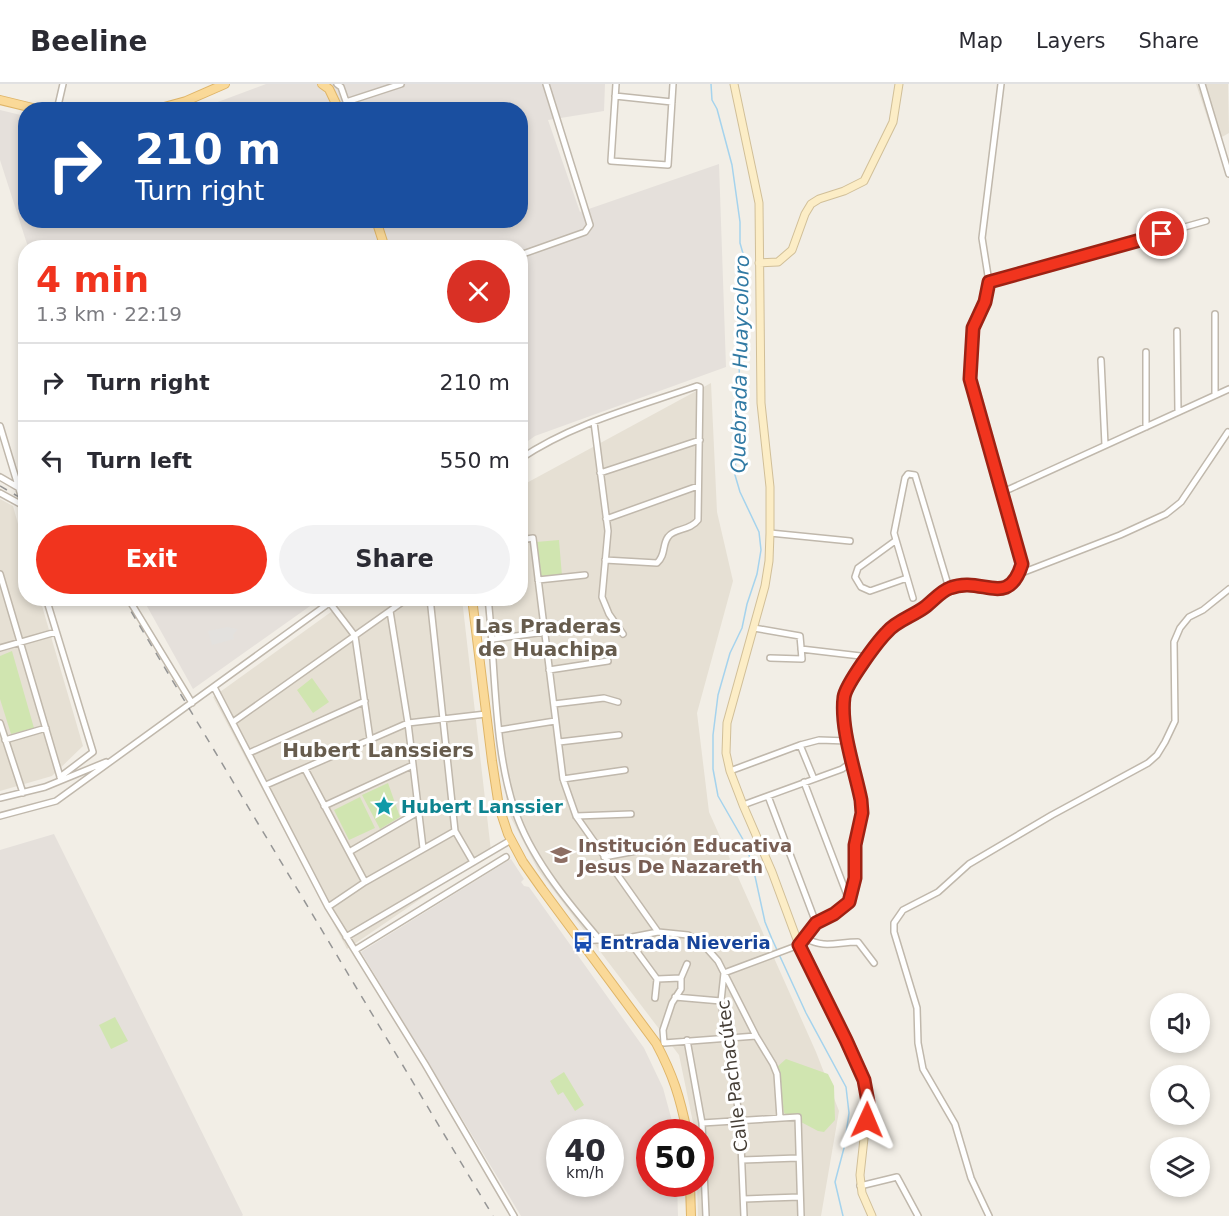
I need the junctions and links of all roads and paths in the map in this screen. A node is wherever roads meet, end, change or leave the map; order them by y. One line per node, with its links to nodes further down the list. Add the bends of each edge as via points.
1 (63, 84): 15 (street)
2 (225, 84): 16 (main road)
3 (322, 84): 17 (main road)
4 (337, 84): 18 (street)
5 (401, 84): 18 (street)
6 (546, 84): 23 (street, via 590,225 585,232)
7 (616, 84): 13 (street)
8 (673, 84): 19 (street)
9 (734, 84): 24 (main road, via 758,195)
10 (899, 84): 24 (main road, via 893,122 864,181 811,204 792,250 778,262)
11 (1001, 84): 25 (street, via 982,238)
12 (1202, 84): 21 (street)
13 (615, 96): 19 (street); 19 (street, via 610,161 668,165)
14 (0, 100): 20 (main road)
15 (59, 102)
16 (182, 102)
17 (335, 102)
18 (346, 102)
19 (672, 102)
20 (18, 104)
21 (1229, 174)
22 (1206, 221): 25 (street)
23 (528, 252)
24 (759, 263): 48 (main road, via 761,403 770,487)
25 (989, 282): 44 (street, via 973,328 970,379)
26 (1215, 314): 31 (street)
27 (1177, 331): 32 (street)
28 (1146, 352): 35 (street)
29 (1101, 360): 38 (street)
30 (1229, 389): 31 (street)
31 (1215, 395): 32 (street)
32 (1178, 412): 35 (street)
33 (594, 422): 37 (street, via 697,386 701,391); 39 (street); 40 (street)
34 (0, 426): 43 (street)
35 (1146, 427): 38 (street)
36 (1228, 432): 54 (street, via 1181,502 1166,513 1120,536)
37 (700, 440): 40 (street); 42 (street)
38 (1106, 445): 44 (street)
39 (528, 454)
40 (600, 472): 47 (street)
41 (0, 477): 43 (street)
42 (698, 486): 47 (street); 52 (street, via 698,520 668,537 657,563)
43 (18, 487)
44 (1003, 492): 54 (street, via 1022,564)
45 (0, 493): 46 (street)
46 (18, 505)
47 (606, 519): 52 (street)
48 (770, 533): 50 (street); 73 (main road, via 769,561)
49 (528, 539): 57 (street, via 533,538)
50 (850, 541)
51 (895, 541): 56 (street); 56 (street, via 858,568 855,577 861,588 870,591); 58 (street, via 905,477 911,473 915,475)
52 (605, 560): 76 (street, via 602,597)
53 (0, 574): 60 (street)
54 (1019, 574): 58 (street, via 1009,586 997,590 976,584)
55 (585, 576): 57 (street)
56 (907, 578): 61 (street)
57 (538, 580): 75 (street)
58 (948, 588): 82 (street, via 888,631)
59 (1229, 589): 176 (street, via 1189,617 1180,628 1174,642 1175,721 1166,742 1148,763 969,864 938,892 903,910 894,923 917,1008 923,1069 956,1124 971,1178)
60 (7, 597): 62 (street); 79 (street)
61 (913, 598)
62 (0, 599)
63 (48, 606): 74 (street)
64 (133, 606): 89 (street)
65 (326, 606): 86 (street)
66 (332, 606): 77 (street)
67 (397, 606): 71 (street)
68 (431, 606): 92 (street)
69 (473, 606): 91 (main road)
70 (489, 606): 78 (street)
71 (390, 611): 77 (street); 96 (street)
72 (590, 626): 75 (street)
73 (754, 628): 81 (street, via 800,636); 111 (main road, via 727,723)
74 (56, 632): 79 (street); 112 (street, via 93,752)
75 (544, 632): 78 (street); 85 (street)
76 (623, 634)
77 (355, 636): 87 (street); 94 (street)
78 (493, 639): 98 (street)
79 (20, 642): 80 (street); 97 (street)
80 (0, 648)
81 (801, 649): 82 (street); 83 (street, via 801,659)
82 (869, 657): 102 (street, via 844,695)
83 (770, 658)
84 (608, 661): 85 (street)
85 (549, 670): 90 (street)
86 (214, 687): 89 (street); 94 (street)
87 (364, 701): 100 (street); 105 (street)
88 (618, 702): 90 (street, via 604,698)
89 (192, 703): 106 (street)
90 (554, 704): 93 (street)
91 (486, 714): 92 (street); 127 (main road, via 500,807)
92 (444, 718): 96 (street); 126 (street)
93 (555, 721): 98 (street); 103 (street)
94 (233, 722): 105 (street)
95 (0, 723): 101 (street)
96 (408, 723): 100 (street); 108 (street)
97 (46, 728): 101 (street); 112 (street)
98 (500, 730): 142 (street, via 512,800 526,837 555,883)
99 (619, 735): 103 (street)
100 (370, 739): 109 (street)
101 (5, 740): 117 (street)
102 (848, 741): 104 (street, via 819,740); 107 (street)
103 (559, 742): 113 (street)
104 (800, 745): 111 (street); 114 (street)
105 (249, 753): 116 (street)
106 (114, 758): 112 (street); 124 (street, via 56,801)
107 (853, 761): 114 (street); 135 (street, via 862,813)
108 (412, 765): 121 (street); 122 (street)
109 (305, 769): 116 (street); 121 (street)
110 (625, 770): 113 (street)
111 (730, 771): 120 (main road)
112 (61, 778): 117 (street)
113 (563, 779): 125 (street)
114 (814, 779): 115 (street)
115 (804, 782): 118 (street); 135 (street)
116 (266, 785): 136 (street)
117 (23, 793): 119 (street)
118 (768, 796): 120 (street); 137 (street)
119 (0, 798)
120 (743, 805): 144 (main road)
121 (324, 806): 130 (street)
122 (418, 812): 128 (street); 130 (street)
123 (631, 813): 125 (street)
124 (0, 816)
125 (576, 816): 132 (street)
126 (455, 831): 128 (street); 133 (street)
127 (511, 840): 133 (street); 143 (main road)
128 (423, 848): 134 (street)
129 (636, 851): 132 (street)
130 (349, 852): 134 (street)
131 (506, 857): 145 (street)
132 (604, 857): 138 (street)
133 (473, 862): 139 (street)
134 (365, 882): 136 (street)
135 (849, 902): 137 (street)
136 (328, 907): 139 (street)
137 (816, 923): 141 (street)
138 (658, 932): 140 (street); 148 (street, via 688,935 703,944)
139 (346, 937): 145 (street)
140 (627, 938): 142 (street); 150 (street)
141 (806, 938): 144 (street); 146 (street, via 822,946 858,942)
142 (600, 940): 143 (street)
143 (581, 941): 158 (main road, via 656,1043 670,1070)
144 (799, 945): 148 (street); 164 (main road, via 867,1090)
145 (355, 950): 169 (street)
146 (874, 963)
147 (687, 964): 149 (street)
148 (724, 973): 153 (street, Calle Pachacútec); 154 (street)
149 (681, 978): 150 (street); 151 (street, via 681,989)
150 (657, 979): 152 (street)
151 (675, 997): 153 (street); 156 (street, via 663,1030 664,1042)
152 (655, 998)
153 (721, 1001): 155 (street, Calle Pachacútec)
154 (756, 1036): 155 (street); 157 (street, via 777,1074)
155 (727, 1037): 156 (street); 160 (street, Calle Pachacútec)
156 (687, 1040): 159 (street)
157 (780, 1118): 160 (street); 162 (street, via 798,1117)
158 (685, 1119)
159 (701, 1119)
160 (740, 1120): 161 (street); 163 (street, Calle Pachacútec)
161 (714, 1122)
162 (798, 1158): 163 (street); 167 (street)
163 (742, 1160): 168 (street, Calle Pachacútec)
164 (860, 1186): 174 (main road); 175 (street, via 897,1177)
165 (691, 1197): 170 (main road)
166 (705, 1197): 171 (street)
167 (800, 1197): 168 (street); 173 (street)
168 (744, 1199): 172 (street, Calle Pachacútec)
169 (514, 1216)
170 (692, 1216)
171 (706, 1216)
172 (744, 1216)
173 (801, 1216)
174 (872, 1216)
175 (918, 1216)
176 (988, 1216)

